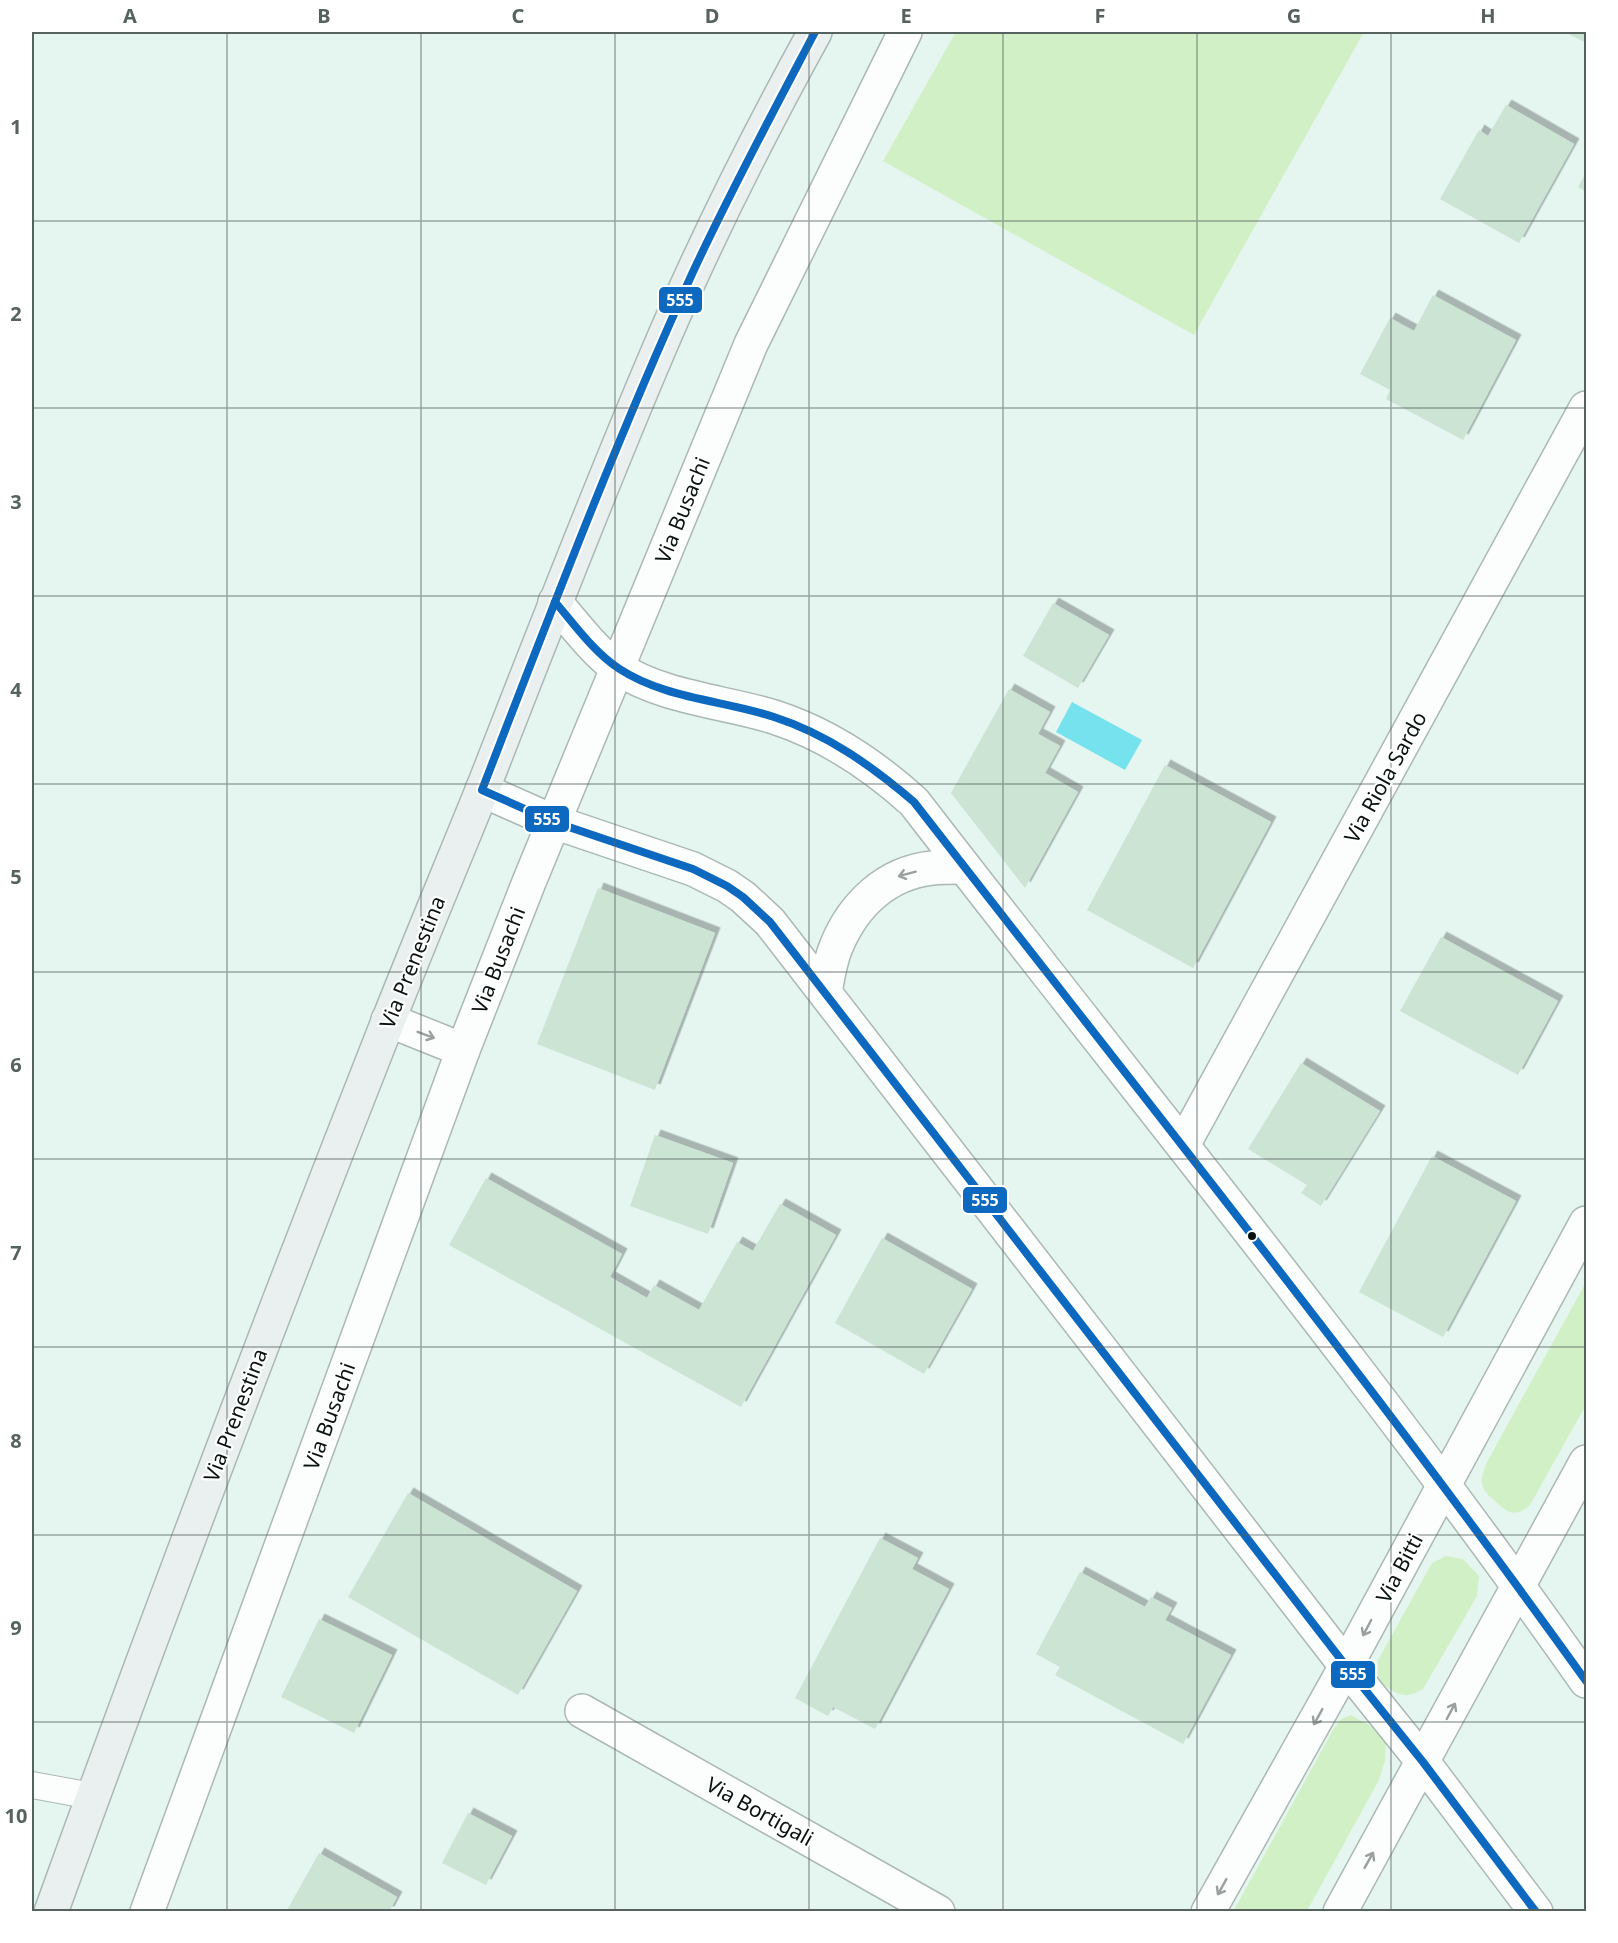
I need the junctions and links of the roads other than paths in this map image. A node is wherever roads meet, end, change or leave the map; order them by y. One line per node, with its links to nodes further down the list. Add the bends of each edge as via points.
1 (815, 32): 4 (main road, Via Prenestina, via 693,273)
2 (905, 32): 5 (street, Via Busachi, via 751,344)
3 (1587, 408): 12 (street, Via Riola Sardo)
4 (555, 602): 5 (street); 6 (main road, Via Prenestina)
5 (617, 668): 7 (street, Via Busachi); 8 (street, via 670,691 776,718 839,746 914,802)
6 (482, 790): 7 (street); 10 (main road, Via Prenestina)
7 (554, 822): 9 (street, via 678,863 727,886 770,922); 11 (street, Via Busachi)
8 (964, 867): 9 (street, one-way to 9, via 930,868 897,877 874,891 856,911 836,948); 12 (street)
9 (825, 992): 17 (street)
10 (388, 1020): 11 (street, one-way to 11); 22 (main road, Via Prenestina)
11 (463, 1050): 24 (street, Via Busachi)
12 (1183, 1145): 15 (street)
13 (1587, 1223): 15 (street, Via Bitti)
14 (1587, 1462): 16 (street)
15 (1444, 1484): 16 (street); 17 (street, Via Bitti, one-way to 17)
16 (1519, 1585): 18 (street); 20 (street, one-way to 16)
17 (1346, 1666): 20 (street); 26 (street, Via Bitti, one-way to 26)
18 (1587, 1681)
19 (582, 1712): 25 (street, Via Bortigali)
20 (1423, 1762): 27 (street, one-way to 20); 28 (street)
21 (32, 1785): 22 (lane)
22 (92, 1796): 23 (main road, Via Prenestina)
23 (51, 1911)
24 (147, 1911)
25 (938, 1911)
26 (1208, 1911)
27 (1340, 1911)
28 (1536, 1911)

